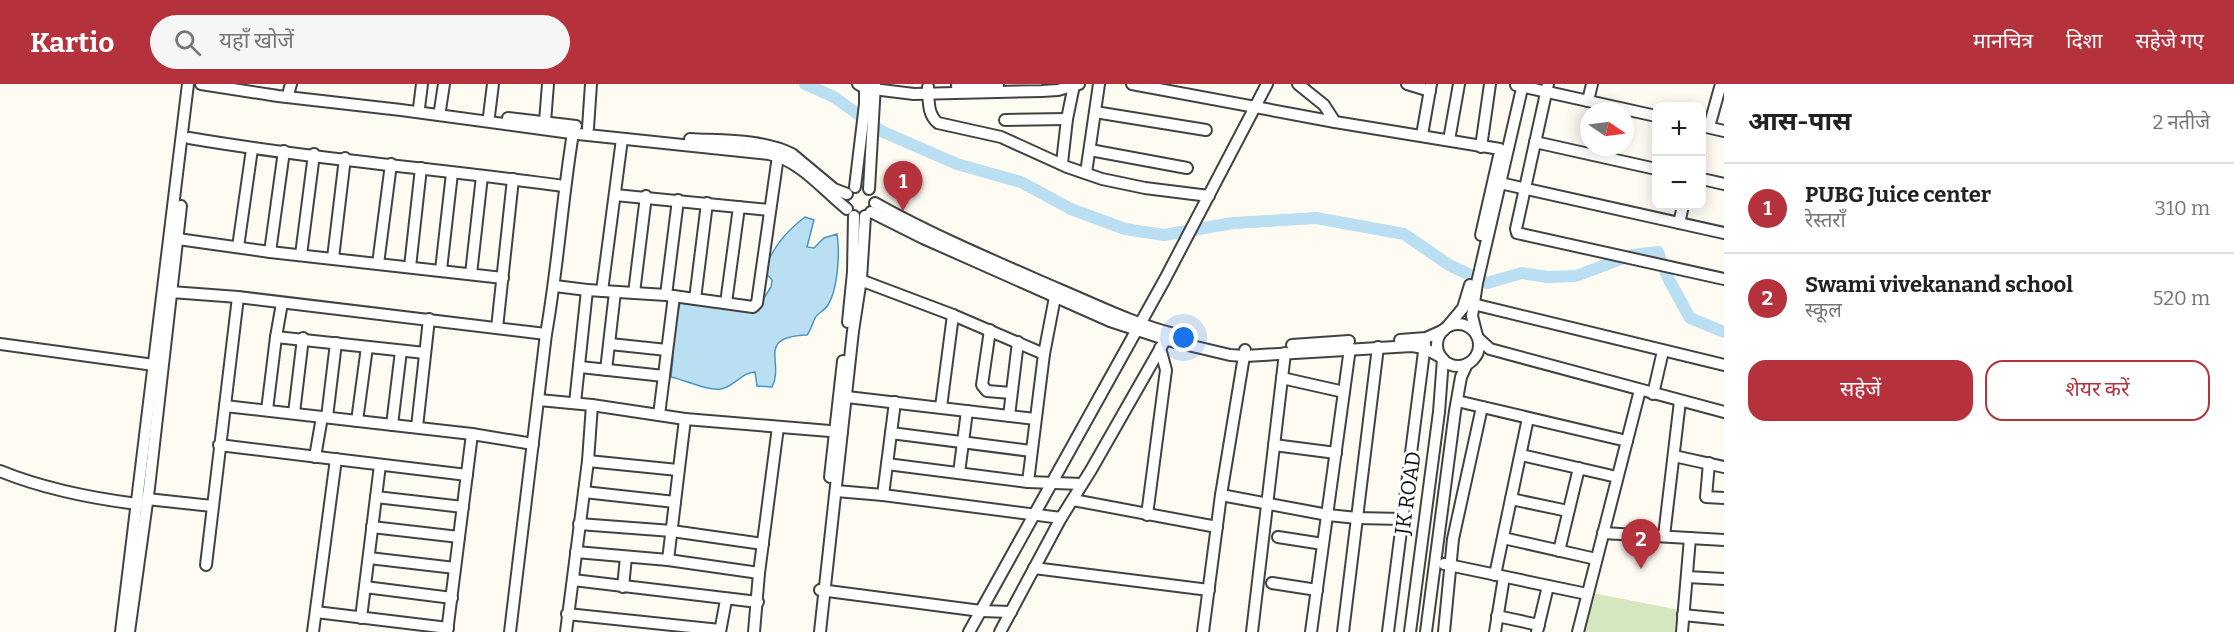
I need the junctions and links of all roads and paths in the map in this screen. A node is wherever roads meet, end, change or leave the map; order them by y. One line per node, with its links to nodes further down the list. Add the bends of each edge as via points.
1 (189, 84): 147 (street)
2 (195, 84): 52 (street)
3 (201, 84): 50 (street)
4 (237, 84): 23 (street)
5 (422, 84): 36 (street)
6 (444, 84): 37 (street)
7 (494, 84): 40 (street)
8 (548, 84): 43 (street)
9 (590, 84): 47 (street)
10 (972, 84): 11 (street); 27 (street)
11 (998, 84): 12 (street)
12 (1025, 84): 13 (street)
13 (1048, 84)
14 (1099, 84): 38 (street)
15 (1132, 84): 35 (street)
16 (1268, 84): 35 (street)
17 (1298, 84): 44 (street, via 1324,105)
18 (1407, 84): 30 (street)
19 (1459, 84): 54 (street)
20 (1490, 84): 56 (street)
21 (1592, 84): 33 (street)
22 (1721, 84): 45 (street)
23 (257, 85): 28 (street)
24 (1068, 85): 32 (street, via 1042,91); 41 (street)
25 (1519, 85): 31 (street); 58 (street); 74 (street)
26 (870, 86): 29 (street); 34 (street)
27 (944, 86): 32 (street)
28 (290, 88): 36 (street)
29 (915, 88): 32 (street)
30 (1430, 88): 51 (street)
31 (1547, 88): 33 (street); 55 (street)
32 (928, 90): 65 (street, via 932,118 938,123 1001,137)
33 (1588, 101): 39 (street)
34 (869, 105): 78 (street); 79 (street)
35 (1256, 106): 44 (street); 82 (street)
36 (418, 108): 37 (street)
37 (440, 110): 40 (street)
38 (1095, 112): 48 (street); 59 (street)
39 (1652, 115)
40 (489, 116): 43 (street)
41 (1067, 119): 42 (street); 65 (street)
42 (1005, 120)
43 (546, 122): 47 (street)
44 (1335, 122): 51 (street)
45 (1706, 124)
46 (1706, 127): 49 (street)
47 (588, 128): 79 (street, via 772,146 792,154 834,189)
48 (1206, 130)
49 (1724, 131)
50 (573, 133): 53 (street); 76 (street)
51 (1422, 135): 54 (street)
52 (189, 138): 57 (street); 92 (street)
53 (622, 139): 62 (street); 80 (street)
54 (1449, 140): 56 (street)
55 (1535, 142): 68 (street); 77 (street)
56 (1481, 147): 58 (street)
57 (252, 149): 60 (street); 93 (street)
58 (1500, 149): 86 (street)
59 (1090, 150): 67 (street); 70 (street)
60 (284, 151): 61 (street); 94 (street)
61 (314, 154): 63 (street); 95 (street)
62 (778, 156): 87 (street); 89 (street)
63 (345, 158): 64 (street); 96 (street)
64 (391, 164): 66 (street); 97 (street)
65 (1062, 164): 70 (street)
66 (421, 168): 69 (street); 98 (street)
67 (1187, 168)
68 (1652, 168)
69 (452, 173): 71 (street); 99 (street)
70 (1086, 173): 82 (street)
71 (482, 176): 72 (street); 100 (street)
72 (513, 179): 76 (street); 101 (street)
73 (1706, 180): 75 (street)
74 (1500, 183): 77 (street); 86 (street)
75 (1724, 184)
76 (564, 186): 105 (street)
77 (1525, 188): 90 (street); 103 (street, via 1516,229 1521,235)
78 (869, 189): 79 (street, via 862,186); 89 (street, via 874,195)
79 (851, 190): 89 (street, via 845,204)
80 (615, 195): 81 (street); 107 (street)
81 (646, 196): 83 (street); 110 (street)
82 (1207, 199): 120 (street)
83 (678, 200): 84 (street); 111 (street)
84 (707, 203): 85 (street); 114 (street)
85 (739, 207): 87 (street); 116 (street)
86 (1490, 209): 104 (street)
87 (770, 210): 116 (street, via 757,303 750,307)
88 (1682, 210): 90 (street)
89 (862, 211): 102 (street); 113 (street); 120 (street, via 913,224)
90 (1679, 223): 91 (street)
91 (1724, 233)
92 (178, 239): 93 (street); 108 (street)
93 (238, 247): 94 (street)
94 (270, 252): 95 (street)
95 (301, 255): 96 (street)
96 (333, 258): 97 (street)
97 (378, 264): 98 (street)
98 (410, 267): 99 (street)
99 (441, 270): 100 (street)
100 (471, 274): 101 (street)
101 (502, 278): 121 (street)
102 (857, 278): 118 (street); 157 (street); 181 (street)
103 (1724, 279)
104 (1474, 282): 117 (street); 122 (street, via 1463,308)
105 (555, 285): 106 (street); 124 (street)
106 (587, 290): 107 (street); 149 (street)
107 (602, 291): 109 (street)
108 (171, 292): 112 (street); 215 (street)
109 (615, 292): 110 (street); 132 (street)
110 (634, 293): 111 (street)
111 (670, 296): 114 (street); 137 (street)
112 (238, 297): 115 (street); 164 (street)
113 (1055, 297): 120 (street); 143 (street)
114 (695, 299): 116 (street)
115 (282, 303): 119 (street); 125 (street)
116 (726, 303)
117 (1473, 304): 126 (street); 139 (street)
118 (953, 315): 123 (street); 165 (street)
119 (429, 319): 121 (street); 141 (street)
120 (1138, 327): 128 (street); 207 (street)
121 (497, 328): 124 (street)
122 (1446, 328): 126 (street, via 1461,324); 131 (street); 144 (street, via 1438,340)
123 (990, 330): 129 (street); 155 (street, via 982,385 987,391)
124 (546, 334): 158 (street)
125 (276, 337): 127 (street); 167 (street)
126 (1478, 337): 145 (street, via 1478,352); 146 (street, via 1490,349)
127 (303, 338): 130 (street); 170 (street)
128 (1164, 340): 140 (street); 208 (street); 226 (street, via 1166,370)
129 (1018, 342): 143 (street); 155 (street)
130 (336, 343): 134 (street); 173 (street)
131 (1425, 343): 135 (street); 140 (street); 144 (street); 229 (street)
132 (610, 344): 137 (street); 150 (street)
133 (0, 345): 147 (street)
134 (367, 347): 138 (street); 177 (street)
135 (1378, 347): 136 (street); 228 (street)
136 (1350, 348): 142 (street); 154 (street)
137 (667, 350): 151 (street)
138 (401, 351): 141 (street); 178 (street)
139 (1664, 351): 148 (street); 156 (street)
140 (1245, 352): 142 (street); 212 (street)
141 (425, 353): 179 (street)
142 (1285, 353): 152 (street)
143 (1044, 354): 176 (street)
144 (1442, 358): 145 (street, via 1457,366); 296 (street, JK ROAD, via 1440,401)
145 (1469, 363): 146 (street, via 1490,356); 159 (street, JK ROAD, via 1461,377)
146 (1535, 363): 153 (street)
147 (154, 364): 220 (street)
148 (1724, 365)
149 (580, 367): 150 (street); 162 (street)
150 (606, 370): 151 (street)
151 (664, 376): 171 (street)
152 (1282, 378): 154 (street); 188 (street)
153 (1640, 390): 156 (street); 184 (street)
154 (1344, 392): 190 (street)
155 (1011, 393): 172 (street)
156 (1653, 394): 160 (street)
157 (847, 397): 161 (street); 181 (street)
158 (539, 400): 162 (street); 186 (street)
159 (1457, 401): 166 (street); 249 (street, JK ROAD)
160 (1680, 401): 169 (street); 192 (street)
161 (895, 402): 165 (street); 182 (street)
162 (575, 403): 163 (street)
163 (592, 405): 171 (street); 195 (street)
164 (225, 406): 167 (street); 187 (street)
165 (941, 407): 168 (street)
166 (1482, 407): 175 (street); 251 (street)
167 (267, 410): 170 (street)
168 (967, 411): 172 (street); 185 (street)
169 (1724, 412)
170 (294, 413): 173 (street)
171 (659, 415): 174 (street)
172 (1009, 416): 176 (street)
173 (324, 417): 177 (street); 193 (street)
174 (685, 418): 180 (street); 201 (street)
175 (1528, 418): 184 (street); 191 (street)
176 (1035, 419): 189 (street)
177 (357, 421): 178 (street)
178 (392, 425): 179 (street)
179 (417, 427): 183 (street)
180 (778, 427): 181 (street); 241 (street)
181 (839, 431): 209 (street); 263 (street)
182 (891, 433): 185 (street); 197 (street)
183 (472, 434): 186 (street); 204 (street)
184 (1627, 441): 205 (street)
185 (963, 442): 189 (street); 203 (street)
186 (533, 444): 284 (street)
187 (219, 445): 193 (street); 221 (street)
188 (1274, 445): 190 (street); 219 (street)
189 (1031, 451): 206 (street)
190 (1336, 453): 225 (street)
191 (1521, 455): 200 (street); 216 (street)
192 (1674, 456): 196 (street); 235 (street)
193 (315, 457): 194 (street)
194 (336, 459): 198 (street); 271 (street)
195 (588, 461): 201 (street); 210 (street)
196 (1709, 463): 199 (street); 214 (street, via 1706,496)
197 (887, 464): 203 (street); 211 (street)
198 (380, 465): 204 (street); 213 (street)
199 (1724, 467)
200 (1579, 468): 205 (street); 223 (street)
201 (678, 470): 218 (street)
202 (0, 471): 220 (street, via 61,491)
203 (959, 473): 206 (street)
204 (467, 476): 222 (street)
205 (1617, 477): 234 (street)
206 (1028, 482): 207 (street)
207 (1053, 482): 208 (street); 224 (street)
208 (1082, 484): 217 (street)
209 (836, 491): 211 (street); 263 (street)
210 (584, 492): 218 (street); 230 (street)
211 (883, 495): 224 (street)
212 (1221, 495): 219 (street); 232 (street)
213 (376, 497): 222 (street); 231 (street)
214 (1724, 498)
215 (147, 499): 221 (street); 282 (street)
216 (1511, 499): 223 (street); 238 (street)
217 (1073, 500): 226 (street); 227 (street)
218 (675, 502): 233 (street)
219 (1268, 502): 225 (street); 292 (street)
220 (137, 504): 281 (street)
221 (212, 506): 250 (street)
222 (463, 507): 236 (street)
223 (1568, 511): 243 (street)
224 (1034, 514): 227 (street); 270 (street)
225 (1328, 514): 228 (street); 242 (street)
226 (1148, 515): 232 (street)
227 (1061, 518): 253 (street)
228 (1357, 518): 229 (street); 294 (street)
229 (1402, 519): 295 (street)
230 (579, 524): 233 (street); 244 (street)
231 (372, 527): 236 (street); 246 (street)
232 (1217, 527): 264 (street)
233 (672, 531): 241 (street); 248 (street)
234 (1603, 533): 235 (street); 247 (street)
235 (1664, 536): 239 (street)
236 (459, 537): 252 (street)
237 (1278, 537): 242 (street)
238 (1503, 538): 243 (street); 255 (street)
239 (1690, 538): 240 (street); 256 (street)
240 (1724, 540)
241 (763, 544): 254 (street)
242 (1323, 544): 265 (street)
243 (1559, 550): 247 (street)
244 (576, 552): 245 (street); 258 (street)
245 (626, 557): 248 (street); 262 (street)
246 (369, 558): 252 (street); 261 (street)
247 (1596, 559): 266 (street)
248 (668, 560): 254 (street)
249 (1435, 563): 251 (street); 297 (street, JK ROAD)
250 (206, 565)
251 (1450, 566): 255 (street); 298 (street)
252 (455, 568): 267 (street)
253 (1034, 568): 264 (street); 272 (street)
254 (759, 573): 269 (street)
255 (1500, 576): 260 (street); 275 (street)
256 (1687, 577): 257 (street); 274 (street)
257 (1724, 579)
258 (573, 580): 262 (street); 273 (street)
259 (1272, 583): 265 (street)
260 (1548, 586): 266 (street); 278 (street)
261 (365, 587): 267 (street); 276 (street)
262 (622, 587): 268 (street)
263 (822, 590): 270 (street); 287 (street); 288 (street)
264 (1209, 590): 291 (street)
265 (1317, 590): 293 (street)
266 (1587, 594): 300 (street)
267 (452, 598): 279 (street)
268 (726, 600): 269 (street); 280 (street)
269 (758, 602): 286 (street)
270 (981, 611): 272 (street); 289 (street)
271 (315, 612): 276 (street); 283 (street)
272 (1011, 612): 290 (street)
273 (567, 614): 280 (street); 285 (street)
274 (1683, 615): 277 (street); 301 (street)
275 (1497, 616): 278 (street); 299 (street)
276 (361, 618): 279 (street)
277 (1724, 619)
278 (1538, 628)
279 (447, 630)
280 (720, 631)
281 (121, 632)
282 (129, 632)
283 (313, 632)
284 (510, 632)
285 (566, 632)
286 (754, 632)
287 (813, 632)
288 (820, 632)
289 (969, 632)
290 (999, 632)
291 (1204, 632)
292 (1252, 632)
293 (1311, 632)
294 (1344, 632)
295 (1388, 632)
296 (1410, 632)
297 (1426, 632)
298 (1443, 632)
299 (1495, 632)
300 (1578, 632)
301 (1682, 632)

